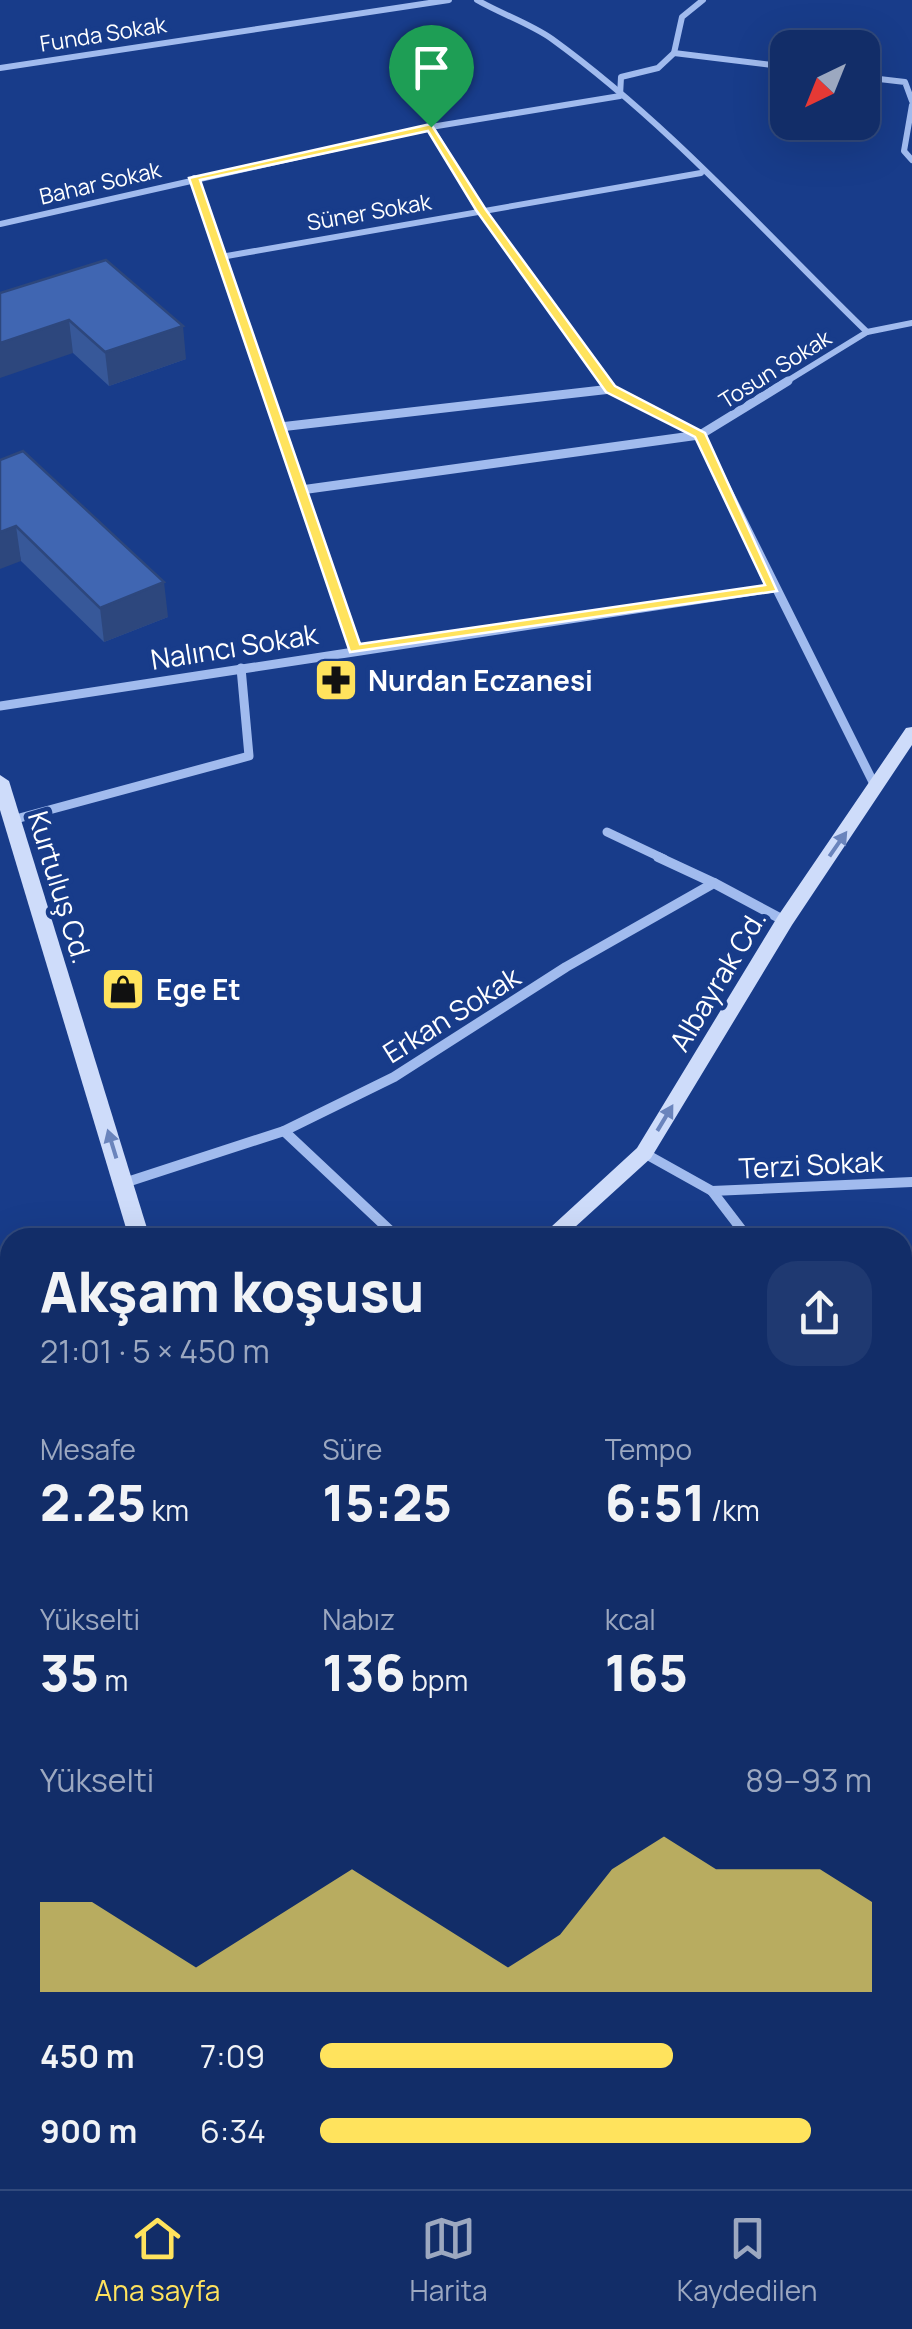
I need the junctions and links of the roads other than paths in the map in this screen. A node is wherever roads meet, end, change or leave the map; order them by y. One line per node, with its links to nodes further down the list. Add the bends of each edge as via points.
1 (448, 0): 6 (street, Funda Sokak)
2 (477, 0): 8 (street, Tosun Sokak, via 548,36)
3 (704, 0): 4 (street, via 682,17)
4 (674, 53): 5 (street); 8 (street, via 658,68 622,77)
5 (770, 65)
6 (0, 68)
7 (880, 79): 9 (street, via 905,82)
8 (620, 96): 10 (street, Bahar Sokak); 12 (street, Tosun Sokak)
9 (912, 103): 11 (street, via 904,152)
10 (431, 127): 13 (street, Bahar Sokak); 14 (street)
11 (912, 160)
12 (701, 172): 14 (street, Süner Sokak); 18 (street, Tosun Sokak)
13 (194, 178): 15 (street, Bahar Sokak); 16 (street)
14 (482, 210): 16 (street, Süner Sokak); 19 (street)
15 (0, 224)
16 (221, 257): 20 (street)
17 (912, 323): 18 (street)
18 (867, 332): 21 (street, Tosun Sokak)
19 (610, 389): 20 (street); 21 (street)
20 (280, 427): 22 (street)
21 (700, 435): 22 (street); 23 (street, Tosun Sokak)
22 (301, 490): 24 (street)
23 (773, 588): 24 (street, Nalıncı Sokak); 29 (street, Tosun Sokak)
24 (355, 649): 25 (street, Nalıncı Sokak)
25 (241, 668): 26 (street, Nalıncı Sokak); 30 (street, via 249,756)
26 (0, 706)
27 (912, 732): 29 (street, Albayrak Cd.)
28 (0, 782): 30 (street, Kurtuluş Cd.)
29 (876, 789): 33 (street, Albayrak Cd., one-way to 29)
30 (12, 820): 37 (street, Kurtuluş Cd., one-way to 30)
31 (607, 832): 32 (street)
32 (714, 883): 33 (street); 34 (street, Erkan Sokak, via 394,1077)
33 (785, 921): 35 (street, Albayrak Cd., one-way to 33)
34 (284, 1132): 37 (street, Erkan Sokak); 40 (street)
35 (644, 1153): 38 (street); 41 (street, Albayrak Cd.)
36 (912, 1182): 38 (street, Terzi Sokak)
37 (124, 1183): 39 (street, Kurtuluş Cd.)
38 (712, 1190): 42 (street)
39 (137, 1228)
40 (387, 1228)
41 (559, 1228)
42 (740, 1228)

